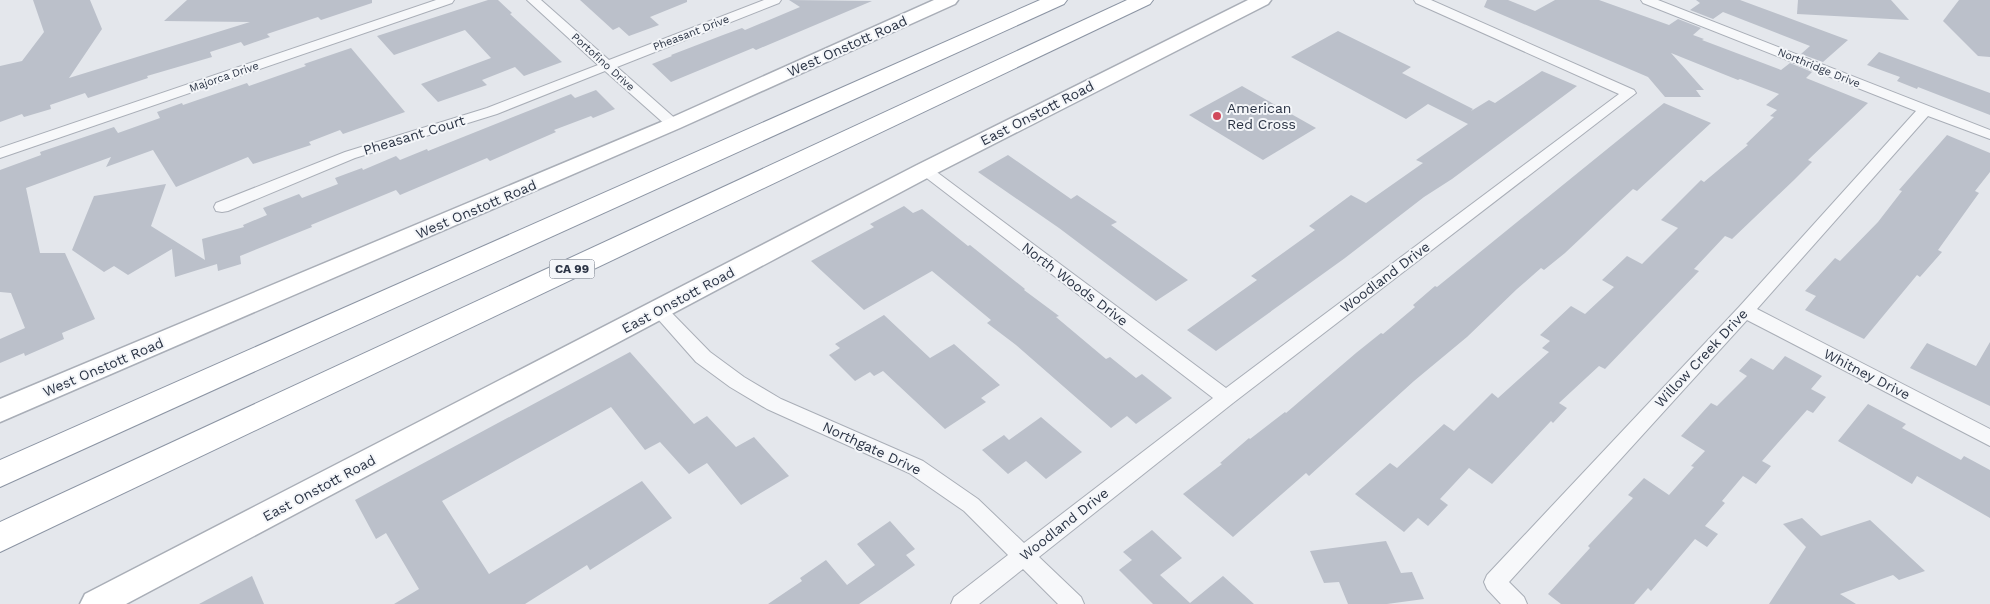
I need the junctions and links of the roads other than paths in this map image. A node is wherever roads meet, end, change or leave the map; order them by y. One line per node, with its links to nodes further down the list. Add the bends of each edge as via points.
1 (448, 0): 14 (street, Majorca Drive)
2 (533, 0): 10 (street, Portofino Drive)
3 (775, 0): 10 (street, Pheasant Drive)
4 (949, 0): 12 (street, West Onstott Road)
5 (1057, 0): 22 (highway)
6 (1143, 0): 23 (highway, CA 99)
7 (1262, 0): 15 (street, East Onstott Road)
8 (1420, 0): 19 (street, Woodland Drive, via 1629,93)
9 (1647, 0): 11 (street, Northridge Drive)
10 (607, 65): 12 (street, Portofino Drive); 16 (street, Pheasant Court, via 492,111 350,155)
11 (1925, 110): 13 (street, Northridge Drive); 18 (street, Willow Creek Drive)
12 (673, 124): 20 (street, West Onstott Road)
13 (1990, 135)
14 (0, 153)
15 (925, 170): 17 (street, East Onstott Road); 19 (street, North Woods Drive)
16 (222, 207)
17 (659, 310): 24 (street, Northgate Drive, via 703,357 737,382 774,404 916,467 971,506); 25 (street, East Onstott Road)
18 (1745, 311): 21 (street, Whitney Drive); 28 (street, Willow Creek Drive, via 1496,582)
19 (1226, 398): 24 (street, Woodland Drive)
20 (0, 412)
21 (1990, 438)
22 (0, 474)
23 (0, 538)
24 (1024, 556): 26 (street, Woodland Drive); 27 (street, Northgate Drive)
25 (96, 604)
26 (962, 604)
27 (1073, 604)
28 (1516, 604)

